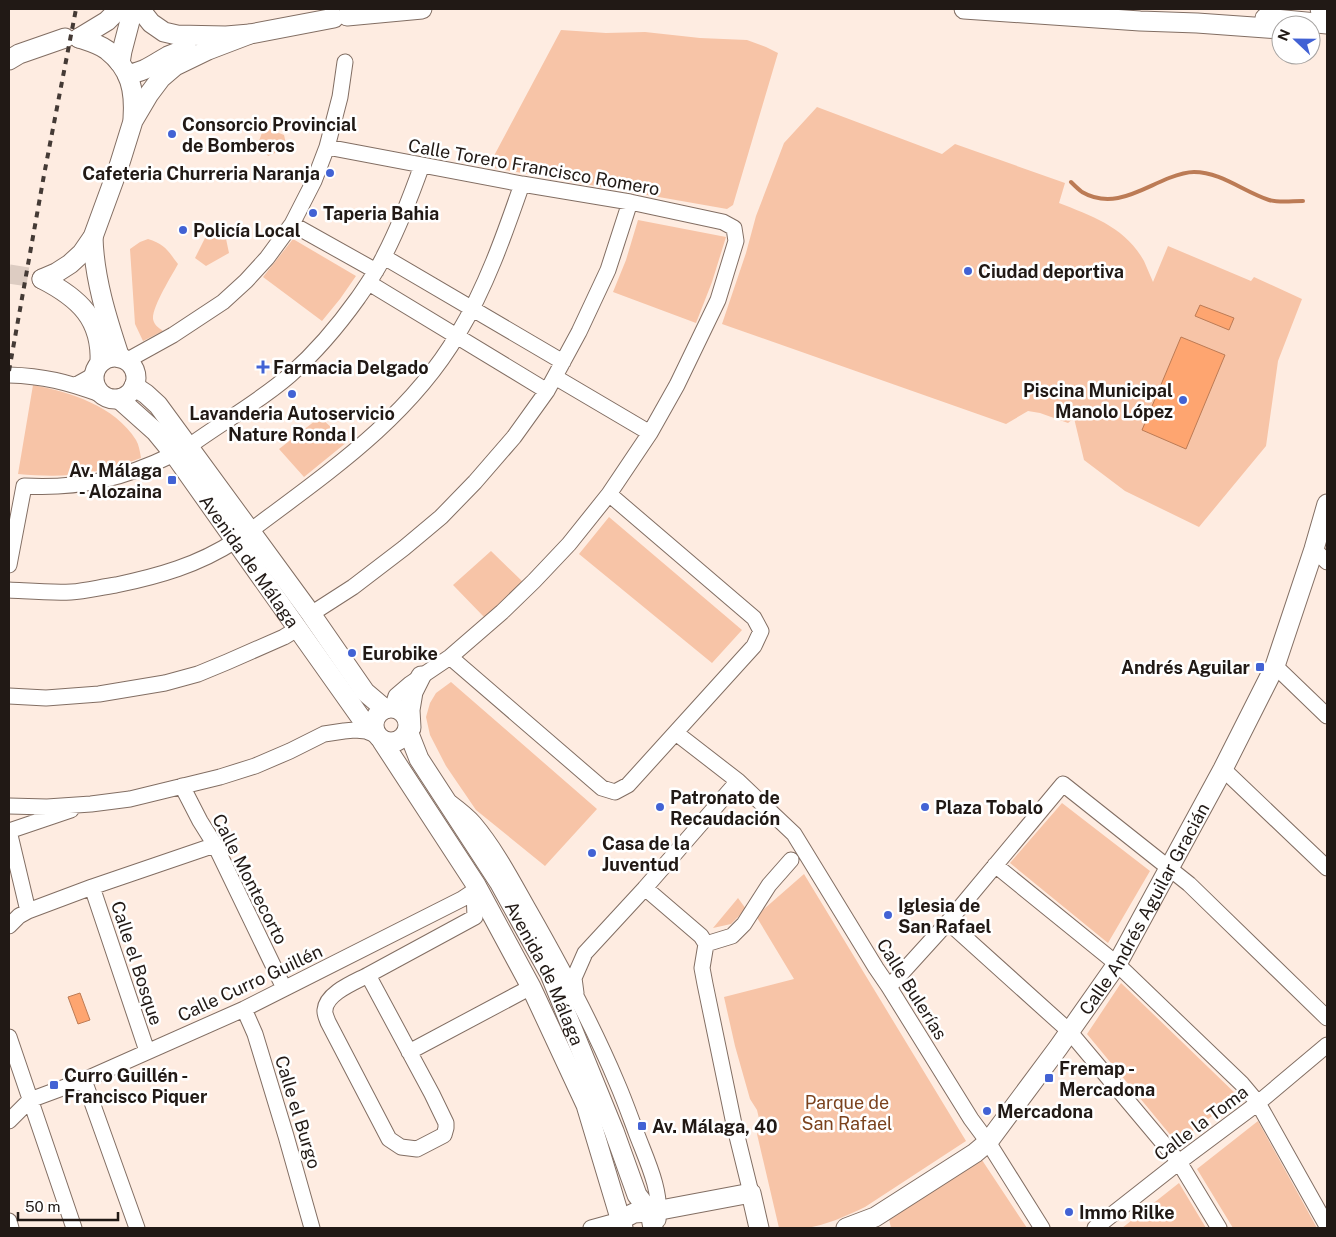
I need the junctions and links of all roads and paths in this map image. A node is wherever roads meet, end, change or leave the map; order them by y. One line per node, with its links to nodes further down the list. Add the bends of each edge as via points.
1 (119, 9): 13 (main road, via 107,21)
2 (133, 9): 16 (main road, via 122,51)
3 (140, 9): 12 (main road, via 151,24 164,32)
4 (422, 9): 11 (main road, via 341,17)
5 (964, 9): 10 (main road)
6 (1041, 9): 9 (main road, via 1234,16)
7 (1320, 9): 8 (main road)
8 (1327, 9)
9 (1327, 24)
10 (1271, 28)
11 (250, 34): 12 (main road); 17 (main road, via 176,66 161,78)
12 (226, 36): 16 (main road, via 170,55 137,73)
13 (72, 38): 14 (main road); 16 (main road, via 106,50)
14 (12, 56)
15 (345, 62): 18 (street)
16 (123, 68): 17 (main road, via 134,101)
17 (133, 121): 23 (main road)
18 (327, 147): 19 (street, Calle Torero Francisco Romero); 22 (street)
19 (422, 165): 20 (street, Calle Torero Francisco Romero); 24 (street)
20 (522, 184): 21 (street, Calle Torero Francisco Romero); 26 (street, via 502,243)
21 (630, 202): 29 (street, via 608,270); 38 (street, Calle Torero Francisco Romero, via 723,222 734,228 736,241 718,300)
22 (292, 224): 25 (street); 28 (street, via 267,258 223,302 173,335)
23 (94, 237): 28 (main road, via 102,296); 30 (main road, via 70,264 42,279 72,297 84,309 101,348)
24 (384, 257): 25 (street); 26 (street)
25 (372, 277): 27 (street); 39 (street, via 343,320 289,376)
26 (473, 309): 27 (street); 29 (street)
27 (457, 336): 35 (street); 42 (street, via 404,406 378,431)
28 (123, 360): 30 (main road, via 106,359); 34 (main road, via 134,372)
29 (563, 362): 32 (street)
30 (97, 369): 33 (street); 36 (main road, via 94,382)
31 (9, 375): 33 (street)
32 (555, 377): 35 (street); 38 (street)
33 (76, 385): 36 (street)
34 (134, 386): 37 (main road); 39 (main road, Avenida de Málaga, via 158,404)
35 (547, 391): 46 (street, via 514,437 441,517 354,586)
36 (100, 394): 37 (main road)
37 (119, 399): 39 (main road, Avenida de Málaga)
38 (650, 433): 40 (street)
39 (181, 451): 42 (main road, Avenida de Málaga); 44 (street, via 106,480 58,487 24,486)
40 (609, 494): 48 (street, via 534,581); 55 (street, via 754,618 761,631 754,646)
41 (1327, 504): 43 (main road, Calle Andrés Aguilar Gracián)
42 (243, 536): 45 (street, via 205,558 173,571 137,580 73,592); 46 (main road, Avenida de Málaga); 47 (main road, Avenida de Málaga)
43 (1321, 556): 49 (main road, Calle Andrés Aguilar Gracián)
44 (9, 566)
45 (9, 590)
46 (311, 614): 52 (main road, Avenida de Málaga, via 365,692)
47 (297, 629): 51 (street, via 198,674 165,683 99,694 46,698); 56 (main road, Avenida de Málaga)
48 (450, 657): 50 (street); 55 (street, via 602,788 615,792 628,786)
49 (1275, 666): 53 (street); 58 (main road, Calle Andrés Aguilar Gracián)
50 (421, 676): 52 (street, via 396,696); 57 (main road, via 413,692 410,710)
51 (9, 696)
52 (388, 708): 54 (main road, via 402,712); 56 (main road, via 376,716)
53 (1327, 716)
54 (408, 731): 56 (main road, via 392,743); 57 (main road, Avenida de Málaga)
55 (676, 732): 59 (street, Calle Bulerías)
56 (377, 734): 60 (street, via 344,730 324,734 255,766); 71 (main road, Avenida de Málaga)
57 (416, 753): 61 (main road, Avenida de Málaga)
58 (1223, 769): 68 (main road, Calle Andrés Aguilar Gracián); 69 (street)
59 (738, 781): 72 (street); 82 (street, Calle Bulerías, via 794,834)
60 (182, 786): 62 (street, via 130,799); 65 (street, Calle Montecorto)
61 (444, 798): 77 (street, via 479,830); 99 (main road, Avenida de Málaga, via 499,882 550,974 637,1195)
62 (90, 804): 63 (street); 64 (street)
63 (9, 806)
64 (9, 831): 73 (street)
65 (215, 845): 70 (street); 83 (street, Calle Montecorto)
66 (791, 860): 76 (street, via 732,936)
67 (995, 865): 68 (street, via 1064,784); 74 (street); 79 (street)
68 (1170, 868): 79 (main road, Calle Andrés Aguilar Gracián); 86 (street)
69 (1327, 868)
70 (92, 887): 73 (street); 90 (street, Calle el Bosque)
71 (475, 888): 80 (street, via 476,916); 81 (main road, Avenida de Málaga); 83 (street, Calle Curro Guillén, via 462,899)
72 (645, 888): 76 (street, via 701,936); 78 (street)
73 (28, 911): 75 (street)
74 (948, 922): 82 (street); 87 (street)
75 (9, 926)
76 (706, 944): 98 (street, via 702,968)
77 (552, 950): 78 (street, via 571,956); 84 (street)
78 (585, 953): 84 (street, via 574,978)
79 (1117, 964): 87 (main road, Calle Andrés Aguilar Gracián); 94 (street)
80 (368, 975): 91 (street); 91 (street, via 330,998 324,1010 389,1139 401,1147 417,1149 444,1134 446,1123)
81 (531, 987): 91 (street); 102 (main road, Avenida de Málaga, via 586,1105)
82 (890, 987): 96 (street, Calle Bulerías)
83 (284, 988): 85 (street, Calle Curro Guillén)
84 (582, 1008): 99 (street, via 617,1083 658,1194)
85 (244, 1009): 90 (street, Calle Curro Guillén); 108 (street, Calle el Burgo, via 255,1034)
86 (1327, 1018)
87 (1070, 1031): 96 (main road, Calle Andrés Aguilar Gracián); 97 (street)
88 (9, 1037): 93 (street)
89 (1327, 1045): 94 (street, Calle la Toma)
90 (146, 1052): 92 (street, Calle Curro Guillén)
91 (409, 1052)
92 (84, 1080): 93 (street, Calle Curro Guillén); 107 (street)
93 (30, 1100): 95 (street); 106 (street)
94 (1258, 1103): 97 (street, Calle la Toma); 103 (street)
95 (9, 1121)
96 (988, 1142): 101 (main road, Calle Andrés Aguilar Gracián); 112 (street, Calle Bulerías)
97 (1179, 1162): 104 (street, Calle la Toma); 113 (street)
98 (751, 1193): 99 (main road); 110 (main road)
99 (654, 1220): 102 (main road, via 634,1212)
100 (9, 1221): 105 (street)
101 (876, 1223): 111 (main road, Calle Andrés Aguilar Gracián)
102 (621, 1224): 109 (street)
103 (1327, 1226)
104 (1098, 1227)
105 (11, 1228)
106 (74, 1228)
107 (137, 1228)
108 (312, 1228)
109 (591, 1228)
110 (759, 1228)
111 (846, 1228)
112 (1042, 1228)
113 (1219, 1228)

